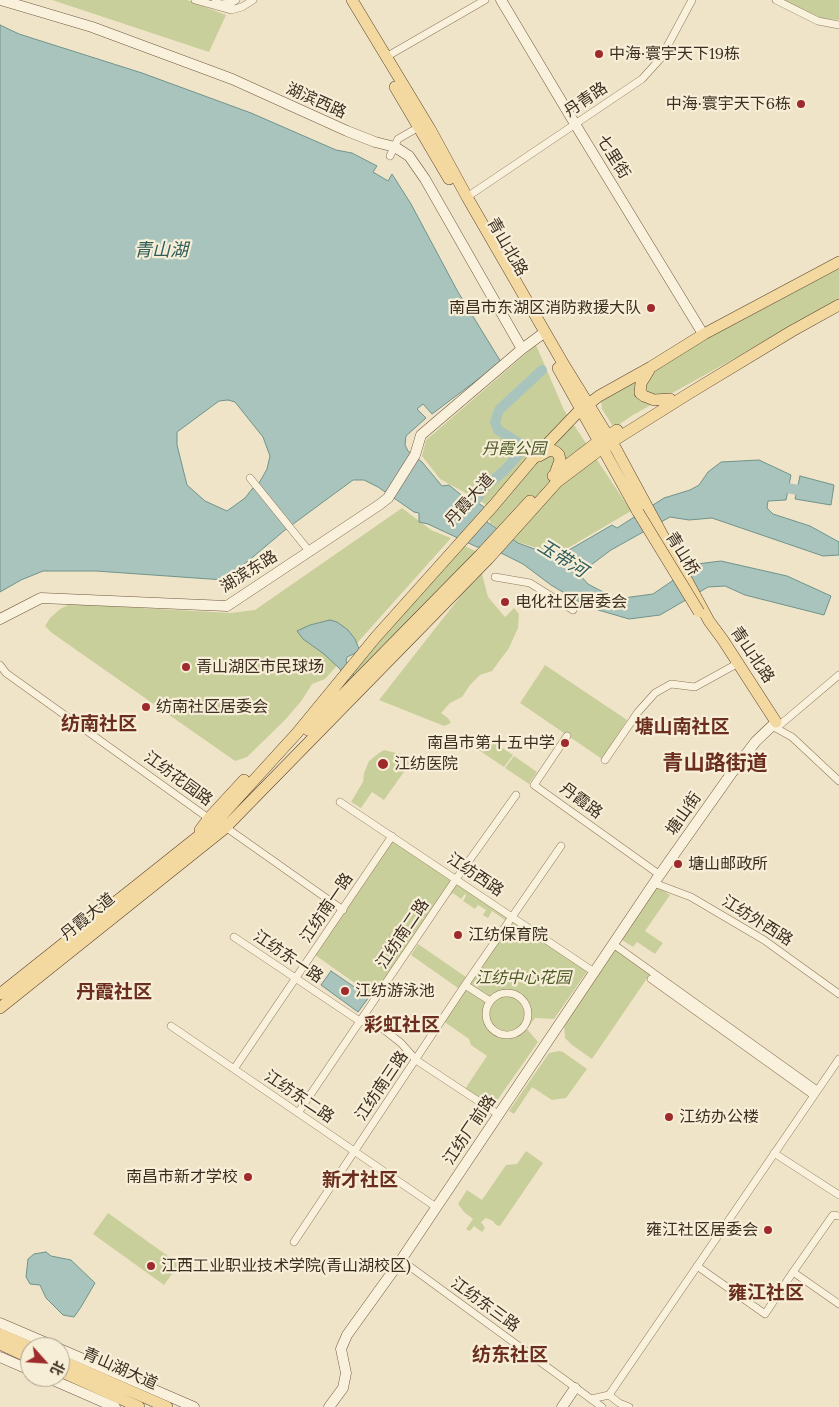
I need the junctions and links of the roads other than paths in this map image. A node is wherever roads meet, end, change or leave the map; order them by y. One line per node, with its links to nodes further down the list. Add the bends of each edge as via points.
1 (1, 0): 16 (street, 湖滨西路, via 102,30 232,79)
2 (195, 0): 5 (street, via 232,10)
3 (210, 0): 4 (street, via 231,4)
4 (236, 0)
5 (253, 0)
6 (343, 0): 15 (main road, 青山北路)
7 (352, 0): 13 (main road, 青山北路)
8 (485, 0): 13 (street)
9 (501, 0): 14 (street, 七里街)
10 (692, 0): 14 (street, 丹青路, via 661,58 642,79)
11 (776, 0): 12 (street, via 818,21)
12 (839, 24)
13 (386, 57): 17 (main road, 青山北路)
14 (575, 124): 17 (street, 丹青路); 21 (street, 七里街)
15 (419, 127): 16 (street, via 398,139); 22 (main road, 青山北路)
16 (392, 152): 23 (street, 湖滨西路, via 409,156)
17 (467, 197): 22 (main road, 青山北路)
18 (839, 257): 21 (main road, 丹霞大道)
19 (839, 262): 24 (main road, 丹霞大道, via 704,334)
20 (839, 304): 27 (main road, 丹霞大道, via 789,329); 30 (main road, 丹霞大道)
21 (700, 329): 26 (main road, 丹霞大道)
22 (543, 334): 23 (street); 25 (main road, 青山北路)
23 (522, 349): 40 (street, 湖滨东路, via 421,435 415,455 388,498)
24 (652, 366): 27 (main road, via 641,383 640,393 654,400); 28 (main road, 丹霞大道)
25 (570, 381): 26 (main road, via 589,392); 28 (main road, 青山北路); 29 (main road, via 571,402)
26 (603, 387): 28 (main road, 丹霞大道)
27 (670, 399): 31 (main road, 丹霞大道)
28 (583, 404): 29 (main road, 丹霞大道); 31 (main road, 青山北路); 32 (main road, 丹霞大道)
29 (565, 417): 38 (main road, 丹霞大道, via 528,457)
30 (643, 422): 31 (main road, 丹霞大道); 33 (main road, via 623,441)
31 (605, 442): 33 (main road, 青山北路); 34 (main road, 丹霞大道); 35 (main road, 丹霞大道)
32 (532, 460): 35 (main road, via 548,451 556,452 560,460); 38 (main road, 丹霞大道)
33 (619, 464): 34 (main road, via 594,460); 37 (main road, 青山北路)
34 (574, 470): 39 (main road, 丹霞大道)
35 (555, 474): 39 (main road, 丹霞大道)
36 (253, 481): 40 (street)
37 (643, 509): 42 (main road, 青山桥, bridge)
38 (487, 510): 55 (main road, 丹霞大道, via 395,606)
39 (513, 525): 55 (main road, 丹霞大道, via 485,557)
40 (309, 551): 44 (street, 湖滨东路, via 228,606 41,598)
41 (495, 576): 43 (street, via 530,583)
42 (700, 609): 46 (main road, 青山北路); 49 (main road, 青山北路, via 723,640)
43 (573, 610)
44 (0, 619)
45 (0, 665): 55 (street, 江纺花园路, via 6,673)
46 (733, 666): 49 (main road, 青山北路); 51 (street, via 695,687 671,684 655,693)
47 (839, 670): 49 (street, 塘山街)
48 (839, 675): 49 (street, 塘山街, via 781,724)
49 (774, 724): 52 (street); 60 (street, 塘山街, via 756,741)
50 (567, 736): 60 (street, 丹霞路, via 534,785)
51 (605, 760)
52 (839, 781)
53 (516, 795): 59 (street, 江纺南二路)
54 (340, 802): 56 (street, 江纺西路)
55 (218, 823): 58 (main road, 丹霞大道); 58 (main road, 丹霞大道); 61 (street, 江纺花园路)
56 (392, 836): 59 (street, 江纺西路); 61 (street, 江纺南一路)
57 (561, 846): 62 (street, 江纺南三路)
58 (194, 847): 70 (main road, 丹霞大道); 73 (main road, 丹霞大道)
59 (456, 879): 62 (street, 江纺西路); 74 (street, 江纺南二路)
60 (656, 879): 64 (street, 江纺厂前路); 69 (street, 江纺外西路, via 692,894 766,937); 71 (street, 江纺外西路, via 756,935)
61 (342, 910): 66 (street, 江纺南一路)
62 (512, 917): 65 (street, 江纺西路); 68 (street, 江纺南三路)
63 (234, 936): 66 (street, 江纺东一路)
64 (613, 944): 65 (street, 江纺厂前路); 79 (street)
65 (594, 972): 81 (street, 江纺厂前路)
66 (296, 979): 74 (street, 江纺东一路); 78 (street, 江纺南一路)
67 (651, 979): 79 (street)
68 (465, 985): 72 (street); 77 (street, 江纺南三路)
69 (839, 989)
70 (0, 994)
71 (839, 994)
72 (490, 1001): 72 (street, via 502,993 516,994 521,998 528,1010 522,1030 509,1036 490,1028 486,1014)
73 (0, 1008)
74 (361, 1022): 77 (street, 江纺东一路, via 374,1022 401,1043); 80 (street, 江纺南二路)
75 (171, 1026): 78 (street, 江纺东二路)
76 (839, 1059): 79 (street)
77 (416, 1060): 81 (street, 江纺东一路); 82 (street, 江纺南三路)
78 (234, 1069): 80 (street, 江纺东二路)
79 (815, 1093): 83 (street)
80 (298, 1113): 82 (street, 江纺东二路)
81 (498, 1114): 85 (street, 江纺厂前路)
82 (354, 1152): 85 (street, 江纺东二路); 87 (street, 江纺南三路)
83 (774, 1152): 84 (street); 89 (street)
84 (839, 1195)
85 (436, 1207): 88 (street, 江纺厂前路)
86 (839, 1216): 90 (street, via 834,1214)
87 (294, 1242)
88 (401, 1260): 104 (street, 江纺东三路); 111 (street, 江纺厂前路, via 347,1335 341,1349 346,1374 343,1388)
89 (697, 1266): 90 (street, via 765,1314); 105 (street)
90 (794, 1272): 91 (street)
91 (839, 1304)
92 (0, 1322): 94 (street)
93 (0, 1334): 95 (main road)
94 (34, 1337)
95 (20, 1343)
96 (0, 1344): 97 (main road)
97 (20, 1353)
98 (70, 1353): 110 (street)
99 (0, 1357): 101 (street)
100 (70, 1364): 109 (main road, 青山湖大道)
101 (20, 1366)
102 (70, 1376): 108 (main road, 青山湖大道)
103 (69, 1387): 107 (street)
104 (577, 1389): 106 (street, 江纺东三路); 112 (street); 113 (street)
105 (609, 1395): 106 (street); 115 (street)
106 (591, 1399): 114 (street, 江纺东三路)
107 (114, 1407)
108 (139, 1407)
109 (167, 1407)
110 (194, 1407)
111 (329, 1407)
112 (562, 1407)
113 (567, 1407)
114 (602, 1407)
115 (629, 1407)

